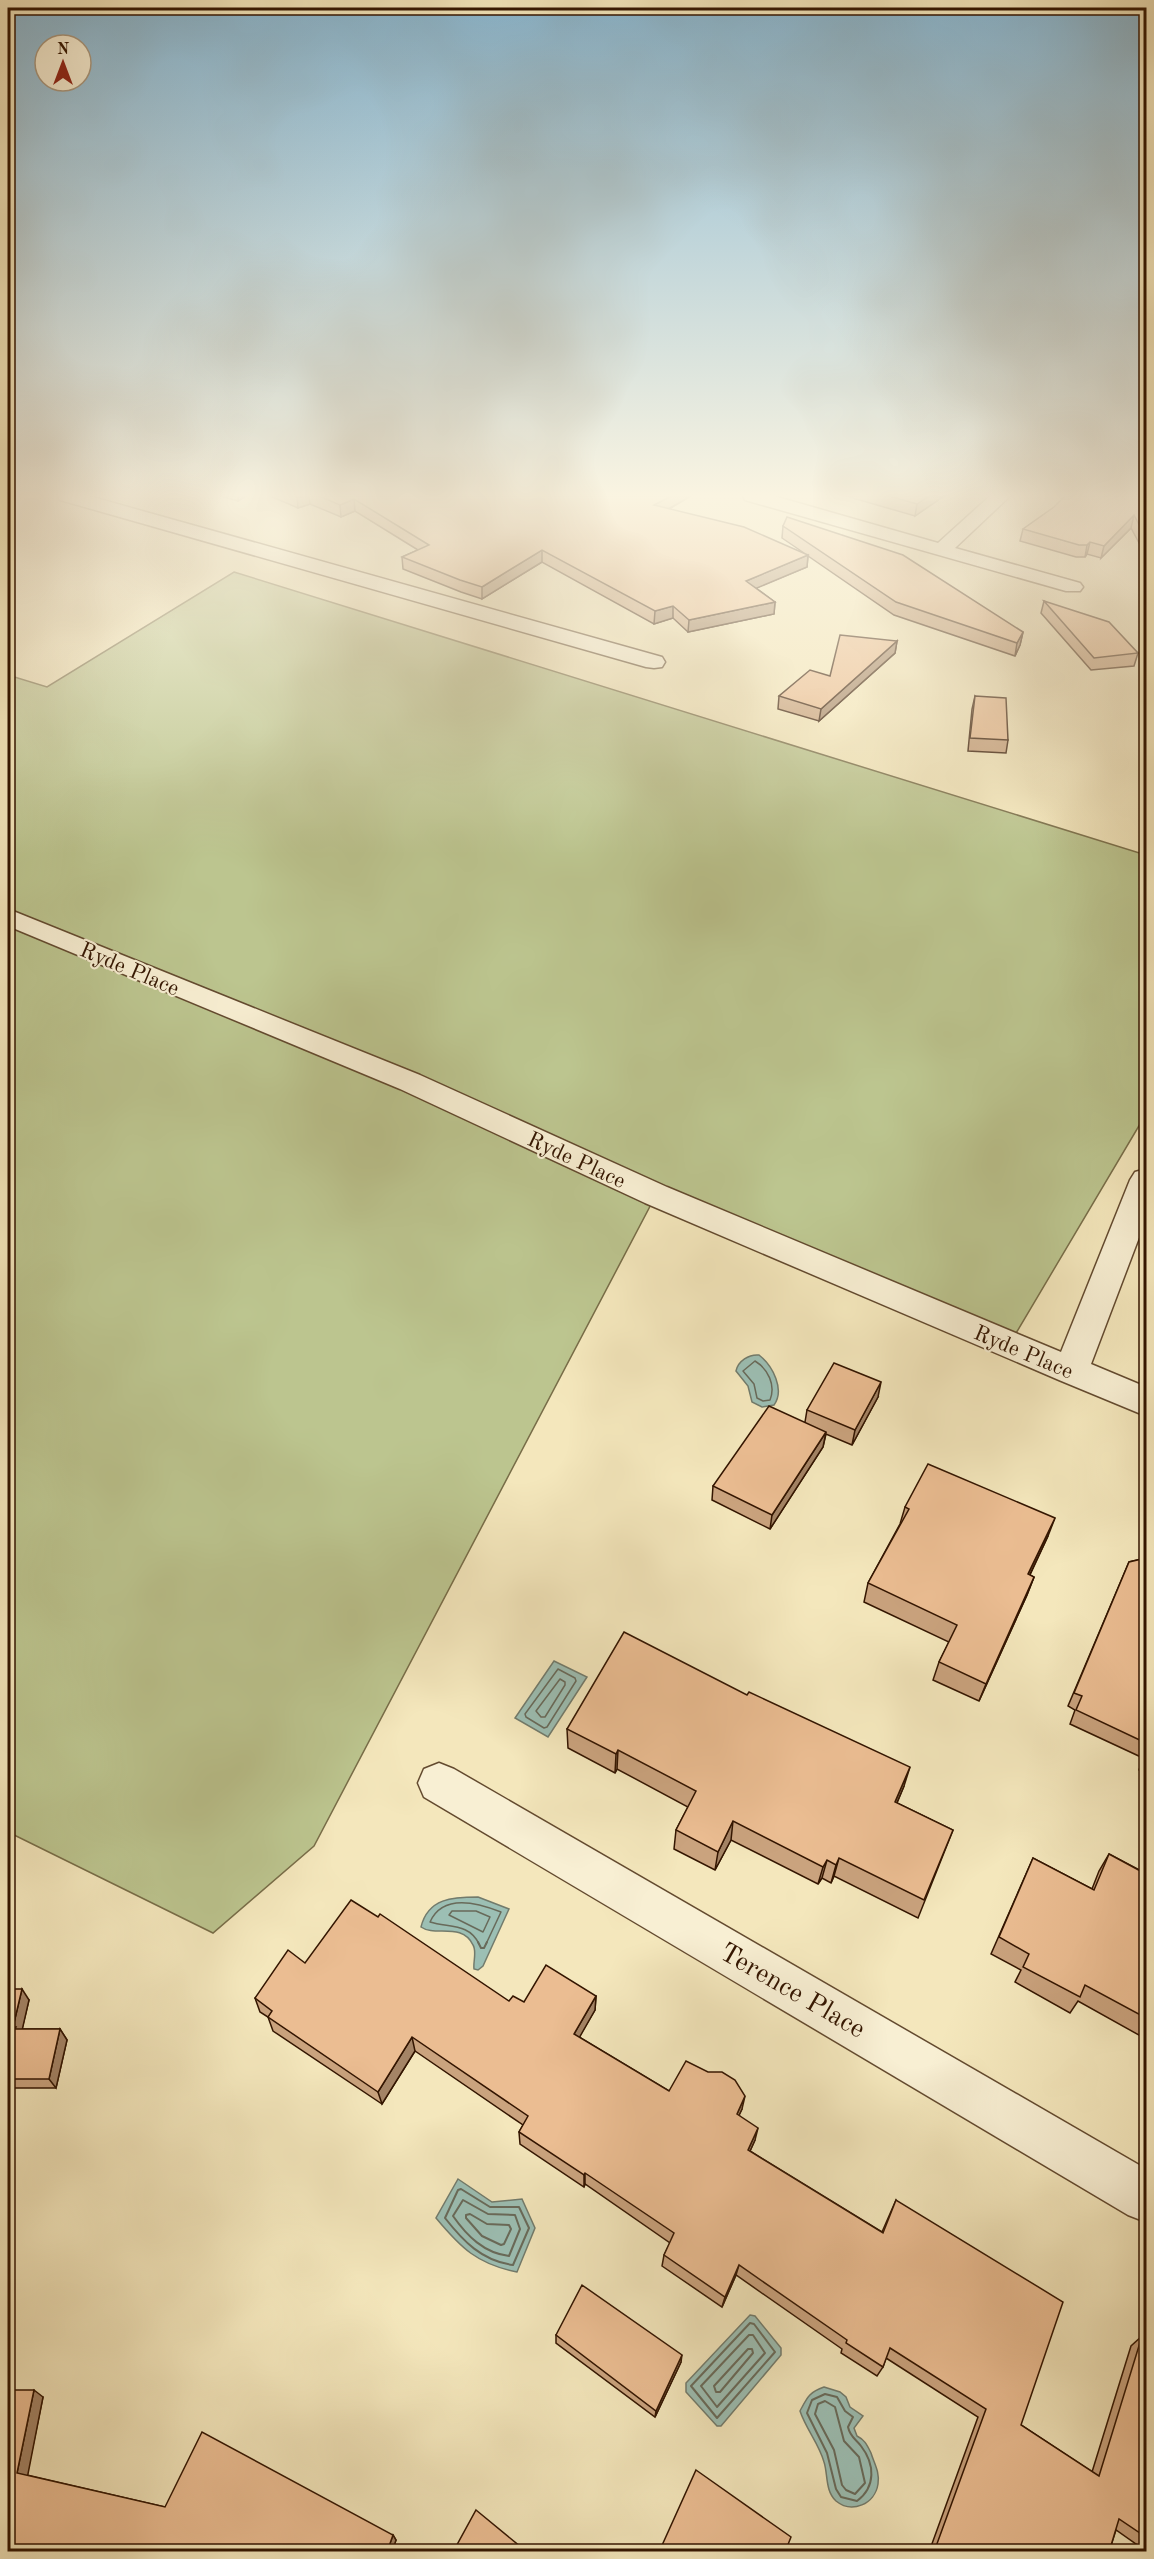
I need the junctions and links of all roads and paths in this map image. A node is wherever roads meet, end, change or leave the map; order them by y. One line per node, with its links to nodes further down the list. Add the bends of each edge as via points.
1 (489, 615): 2 (street)
2 (654, 662)
3 (8, 916): 5 (street, Ryde Place, via 410,1082 656,1195)
4 (1146, 1180): 5 (street)
5 (1071, 1371): 6 (street, Ryde Place)
6 (1146, 1402)
7 (440, 1783): 8 (street, Terence Place)
8 (1146, 2197)

